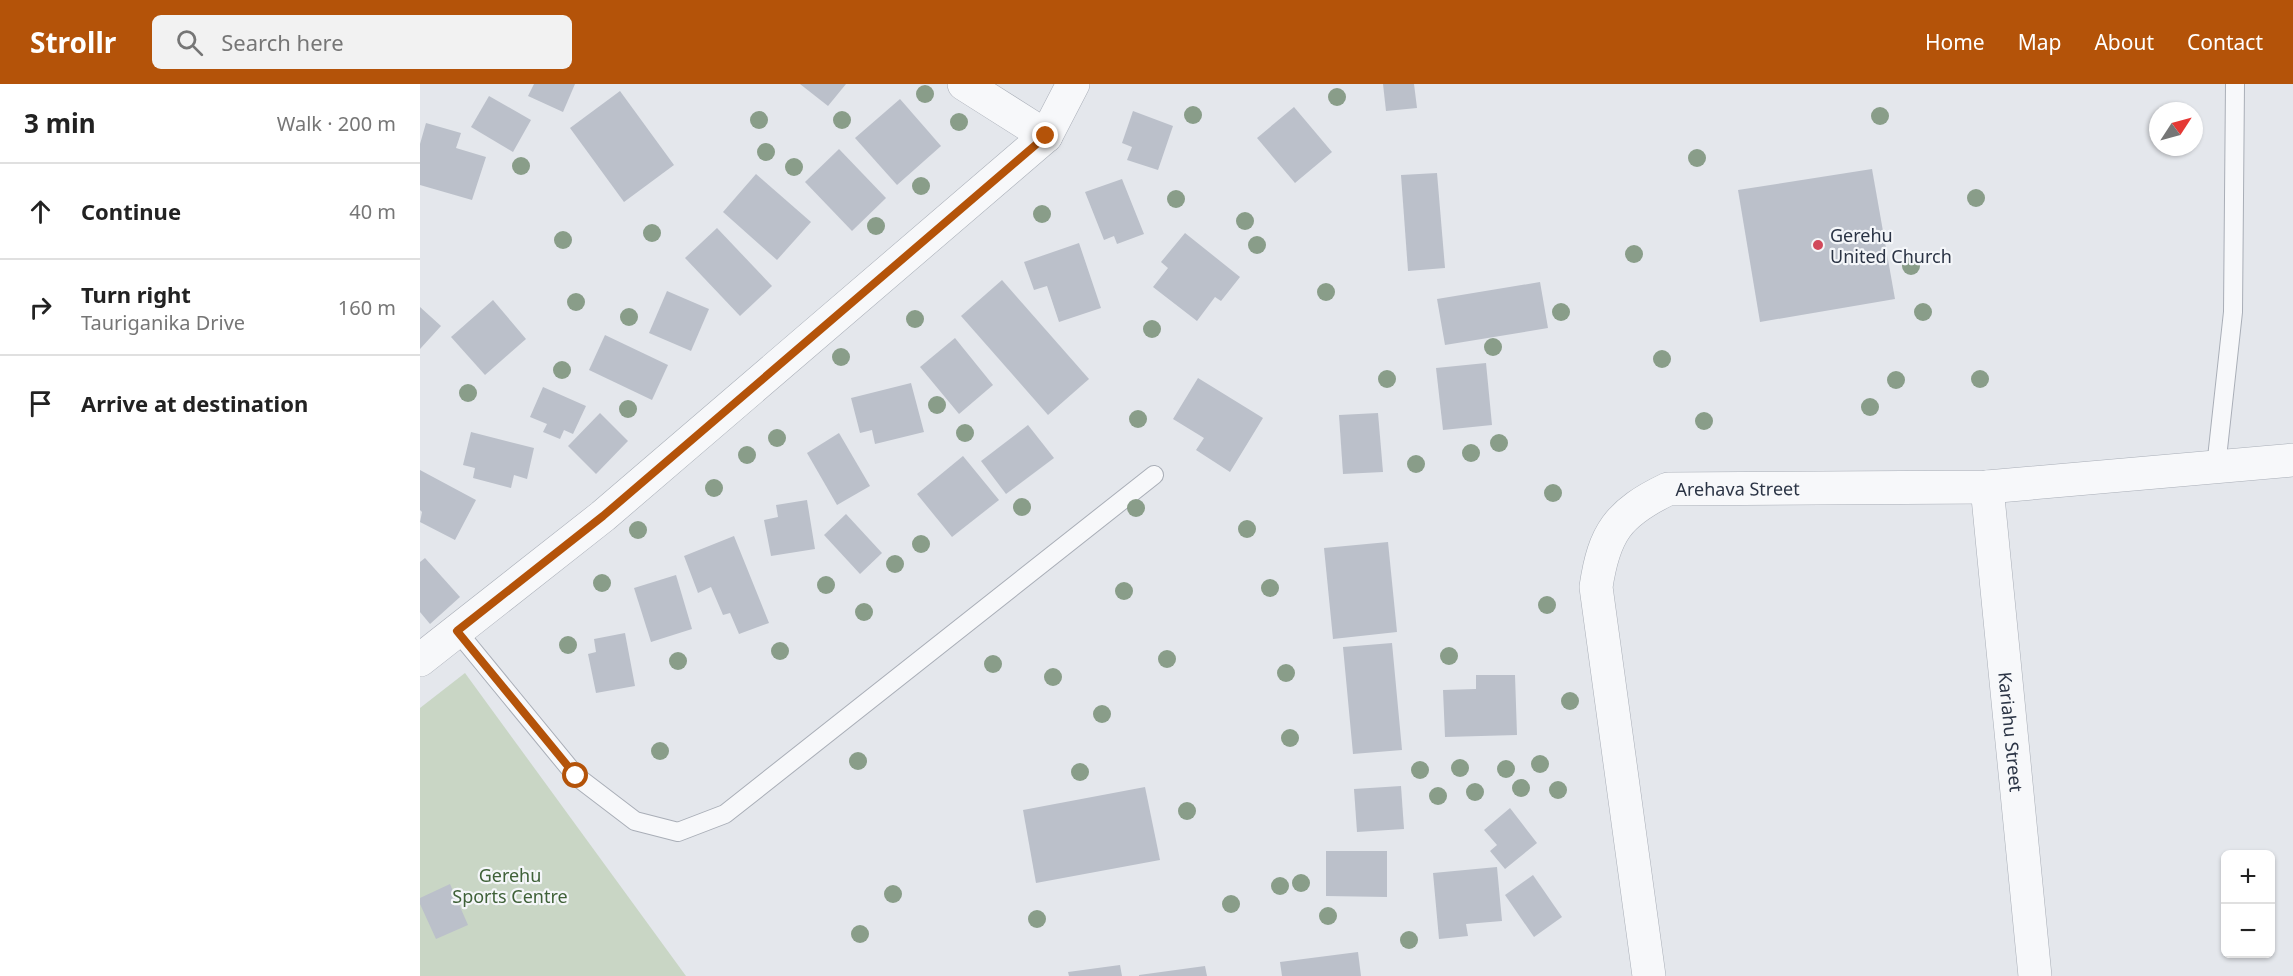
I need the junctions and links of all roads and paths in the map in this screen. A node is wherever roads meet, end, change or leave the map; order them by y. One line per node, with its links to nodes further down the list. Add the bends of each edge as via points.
1 (964, 84): 4 (street)
2 (1073, 84): 4 (street)
3 (2235, 84): 6 (lane, via 2233,312)
4 (1046, 136): 9 (street, via 603,516)
5 (2293, 460): 6 (street, Arehava Street)
6 (2216, 467): 8 (street, Arehava Street)
7 (1154, 475): 9 (lane, via 725,814 678,832 635,820 576,776)
8 (1987, 487): 11 (street, Arehava Street, via 1668,489 1639,503 1616,526 1601,555 1596,586); 12 (street, Kariahu Street)
9 (457, 631): 10 (street)
10 (420, 660)
11 (1649, 976)
12 (2035, 976)

